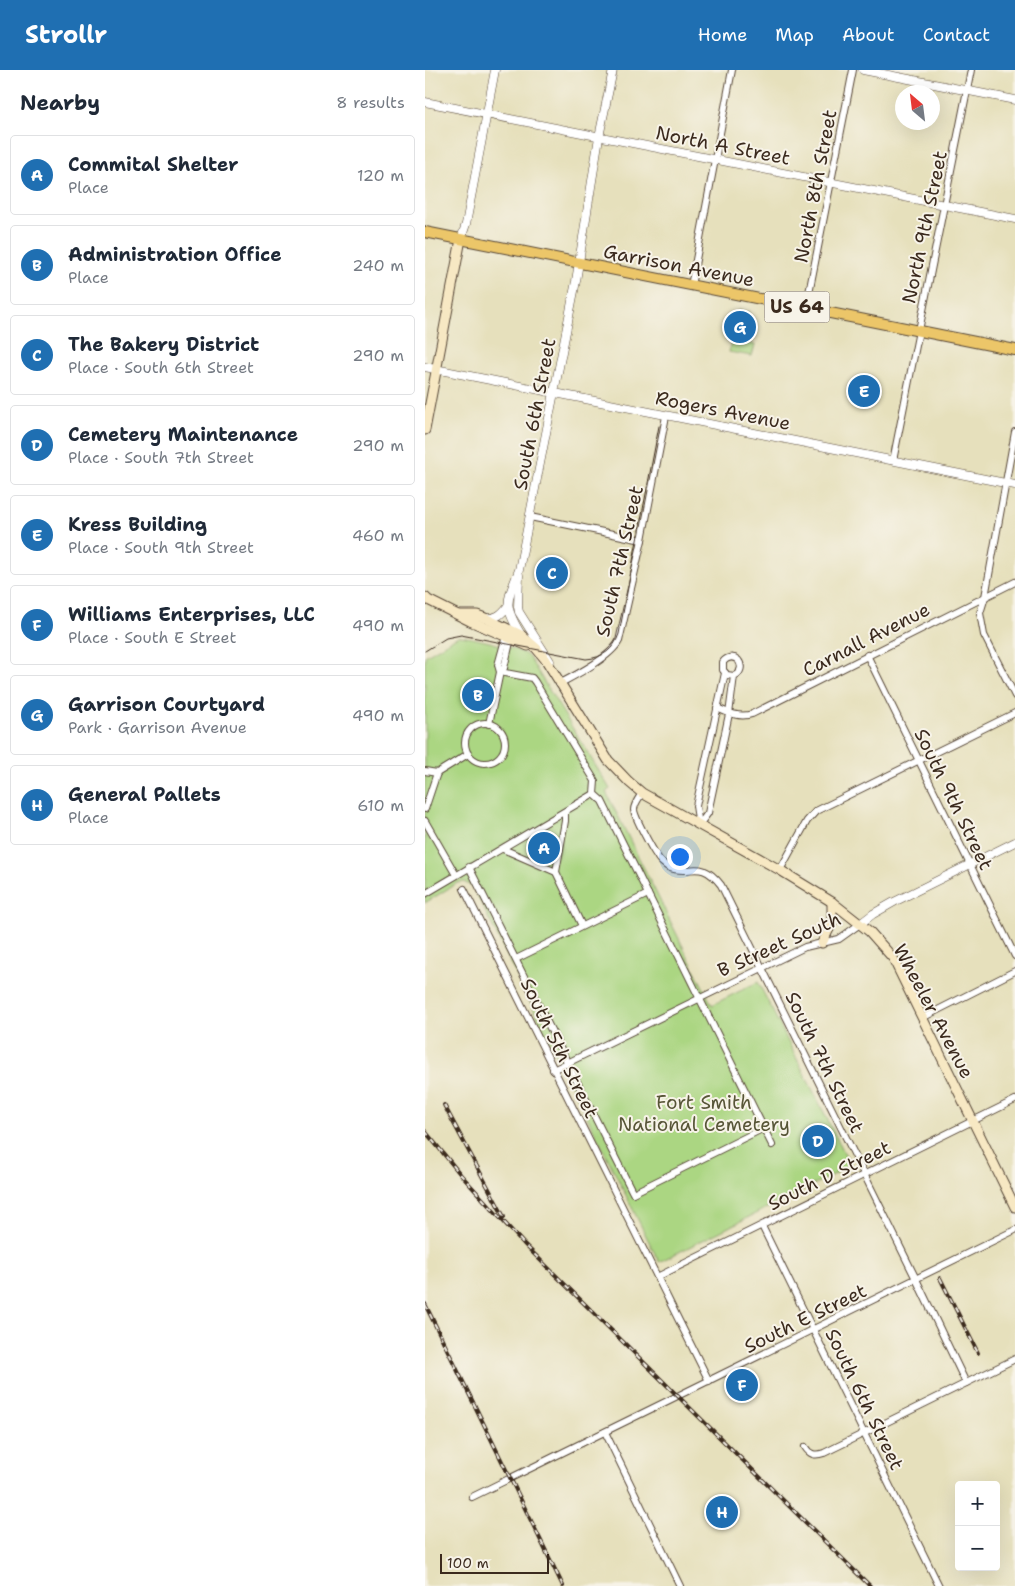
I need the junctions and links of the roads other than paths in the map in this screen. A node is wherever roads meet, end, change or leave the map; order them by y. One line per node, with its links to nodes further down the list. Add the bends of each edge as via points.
1 (495, 70): 10 (street)
2 (613, 70): 11 (street, South 6th Street)
3 (732, 70): 12 (street)
4 (853, 70): 13 (street, North 8th Street)
5 (863, 70): 7 (street)
6 (971, 70): 7 (street, North 9th Street)
7 (967, 90): 8 (street); 14 (street, North 9th Street)
8 (1015, 100)
9 (425, 102): 10 (street, North A Street)
10 (486, 114): 11 (street, North A Street); 17 (street)
11 (599, 137): 12 (street, North A Street); 18 (street, South 6th Street)
12 (716, 160): 13 (street, North A Street); 19 (street)
13 (831, 183): 14 (street, North A Street); 20 (street, North 8th Street)
14 (944, 205): 15 (street, North A Street); 21 (street, North 9th Street)
15 (1015, 219)
16 (425, 232): 17 (main road, Garrison Avenue / US 64)
17 (461, 239): 18 (main road, Garrison Avenue / US 64); 24 (main road)
18 (579, 263): 19 (main road, Garrison Avenue / US 64); 25 (street, South 6th Street)
19 (691, 286): 20 (main road, Garrison Avenue / US 64)
20 (806, 308): 21 (main road, Garrison Avenue / US 64)
21 (918, 331): 22 (main road, Garrison Avenue / US 64); 29 (street)
22 (1015, 350)
23 (425, 367): 24 (street, Rogers Avenue)
24 (437, 370): 25 (street, Rogers Avenue); 27 (main road)
25 (554, 394): 26 (street, Rogers Avenue); 32 (street, South 6th Street)
26 (666, 416): 29 (street, Rogers Avenue); 33 (street, South 7th Street)
27 (425, 430)
28 (1015, 432): 30 (street)
29 (893, 461): 30 (street, Rogers Avenue)
30 (1005, 484): 31 (street, Rogers Avenue); 37 (street)
31 (1015, 485)
32 (530, 517): 33 (street); 34 (street, South 6th Street)
33 (642, 540): 49 (street, South 7th Street, via 622,633 616,647)
34 (519, 570): 38 (street, South 6th Street); 45 (street, South 6th Street, via 519,612 550,660)
35 (1015, 582): 37 (street, Carnall Avenue)
36 (425, 597): 39 (main road)
37 (985, 597): 44 (street, Carnall Avenue); 50 (street, via 980,613 983,635)
38 (508, 606): 40 (street, via 503,614); 41 (street, South 6th Street, via 505,623); 42 (street, via 511,619)
39 (460, 615): 40 (main road); 41 (main road)
40 (485, 618): 41 (main road)
41 (508, 634): 42 (main road); 43 (main road); 46 (street, via 497,665)
42 (521, 635): 43 (street); 45 (main road, via 536,648)
43 (527, 645): 45 (main road)
44 (867, 656): 53 (street, Carnall Avenue, via 759,711 747,716); 56 (street, South 9th Street)
45 (550, 668): 49 (main road, South 6th Street)
46 (500, 672): 54 (street); 60 (street, via 532,678 595,781)
47 (725, 673): 48 (street); 48 (street, via 722,665 725,660 735,658 741,669); 51 (street)
48 (734, 676): 53 (street)
49 (559, 684): 59 (main road, South 6th Street, via 613,766)
50 (1015, 696)
51 (717, 708): 53 (street, Carnall Avenue); 64 (street, via 696,806)
52 (1015, 713): 56 (street)
53 (729, 714): 64 (street, via 707,813)
54 (489, 724): 55 (street, via 477,725 468,732 465,742); 55 (street, via 502,733 505,745 502,754 486,763 475,761)
55 (468, 754): 58 (street)
56 (918, 761): 67 (street, South 9th Street); 69 (street, via 816,811)
57 (425, 771): 58 (street)
58 (437, 773): 61 (street)
59 (642, 793): 64 (main road); 81 (street, South 7th Street, via 635,804 635,813 657,857 675,869 695,868 715,878)
60 (594, 794): 62 (street); 74 (street, via 602,801)
61 (425, 809)
62 (565, 812): 66 (street); 70 (street)
63 (425, 821): 71 (street)
64 (699, 825): 69 (main road, Wheeler Avenue)
65 (1015, 842): 67 (street, B Street South)
66 (503, 849): 68 (street); 70 (street)
67 (970, 865): 76 (street, B Street South, via 894,902); 79 (street, South 9th Street)
68 (469, 867): 71 (street); 80 (street)
69 (780, 870): 75 (main road, Wheeler Avenue)
70 (556, 872): 77 (street)
71 (456, 875): 73 (street)
72 (464, 889): 86 (street, South 5th Street)
73 (425, 894)
74 (647, 894): 77 (street); 83 (street)
75 (832, 902): 76 (main road, Wheeler Avenue); 78 (main road, via 832,923)
76 (860, 924): 78 (street, B Street South, via 839,939); 84 (main road, Wheeler Avenue, via 893,958)
77 (582, 926): 80 (street)
78 (822, 944): 81 (street, B Street South, via 805,947)
79 (1015, 956)
80 (516, 959): 85 (street)
81 (762, 968): 83 (street, B Street South); 91 (street, South 7th Street)
82 (1015, 971): 84 (street)
83 (699, 998): 85 (street, B Street South); 89 (street)
84 (922, 1018): 88 (main road, Wheeler Avenue)
85 (568, 1063): 86 (street, B Street South); 89 (street, via 633,1193)
86 (553, 1070): 95 (street, South 5th Street)
87 (1015, 1100): 88 (street, South D Street)
88 (972, 1121): 91 (street, South D Street); 92 (main road, Wheeler Avenue)
89 (764, 1128): 90 (street)
90 (772, 1145)
91 (865, 1175): 93 (street, South D Street); 96 (street, South 7th Street)
92 (1015, 1207)
93 (762, 1226): 95 (street, South D Street); 97 (street, South 6th Street)
94 (1015, 1230): 96 (street, South E Street)
95 (657, 1277): 99 (street, South 5th Street)
96 (917, 1279): 97 (street, South E Street); 100 (street, South 7th Street)
97 (813, 1330): 99 (street, South E Street); 102 (street, South 6th Street)
98 (1015, 1359): 100 (street)
99 (709, 1381): 101 (street, South E Street)
100 (966, 1383): 102 (street)
101 (605, 1432): 104 (street, South E Street); 105 (street)
102 (863, 1434): 103 (street, via 819,1455 812,1454); 106 (street, South 6th Street)
103 (805, 1447)
104 (472, 1497)
105 (680, 1586)
106 (939, 1586)

